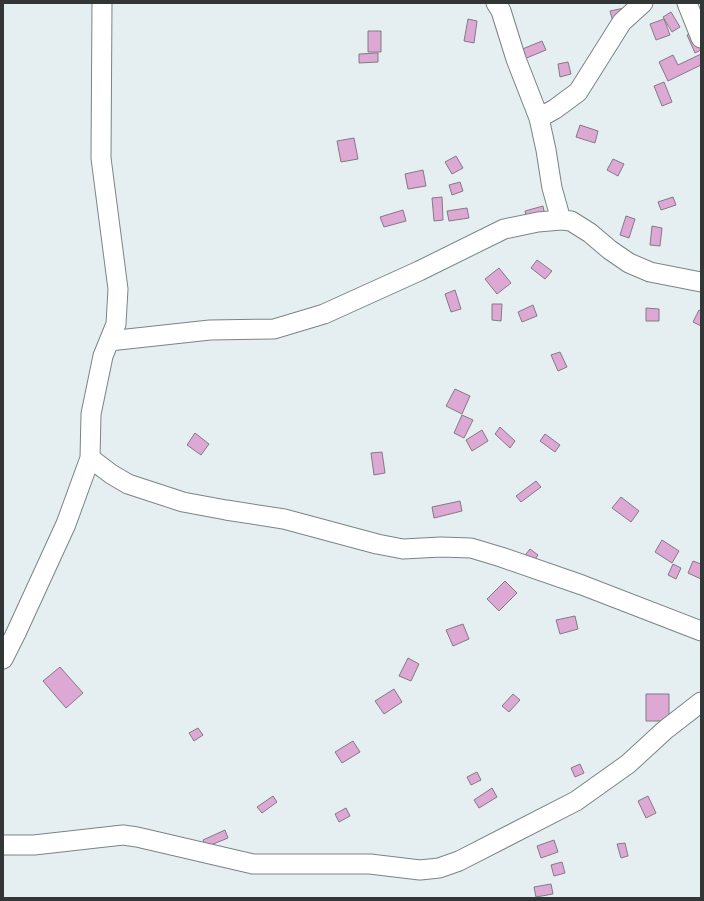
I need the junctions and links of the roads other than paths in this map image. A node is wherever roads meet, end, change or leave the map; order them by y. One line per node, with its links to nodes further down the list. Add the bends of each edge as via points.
1 (102, 3): 9 (street, via 101,158 118,289 116,324)
2 (496, 3): 6 (street)
3 (643, 3): 6 (street, via 622,22 578,92)
4 (687, 3): 5 (street)
5 (701, 38)
6 (539, 118): 7 (street, via 552,188)
7 (561, 220): 8 (street, via 571,221 590,233 628,263 650,272); 9 (street, via 538,222 504,230 324,314 274,329 210,330)
8 (701, 282)
9 (109, 341): 10 (street, via 103,356 91,414)
10 (90, 458): 11 (street, via 128,484 183,502 284,519 403,549 471,548 582,585); 12 (street, via 66,524)
11 (701, 631)
12 (3, 659)
13 (701, 702): 14 (street, via 628,764 576,801 459,861 438,868 420,870 370,864 253,864 123,836 34,845)
14 (3, 845)

